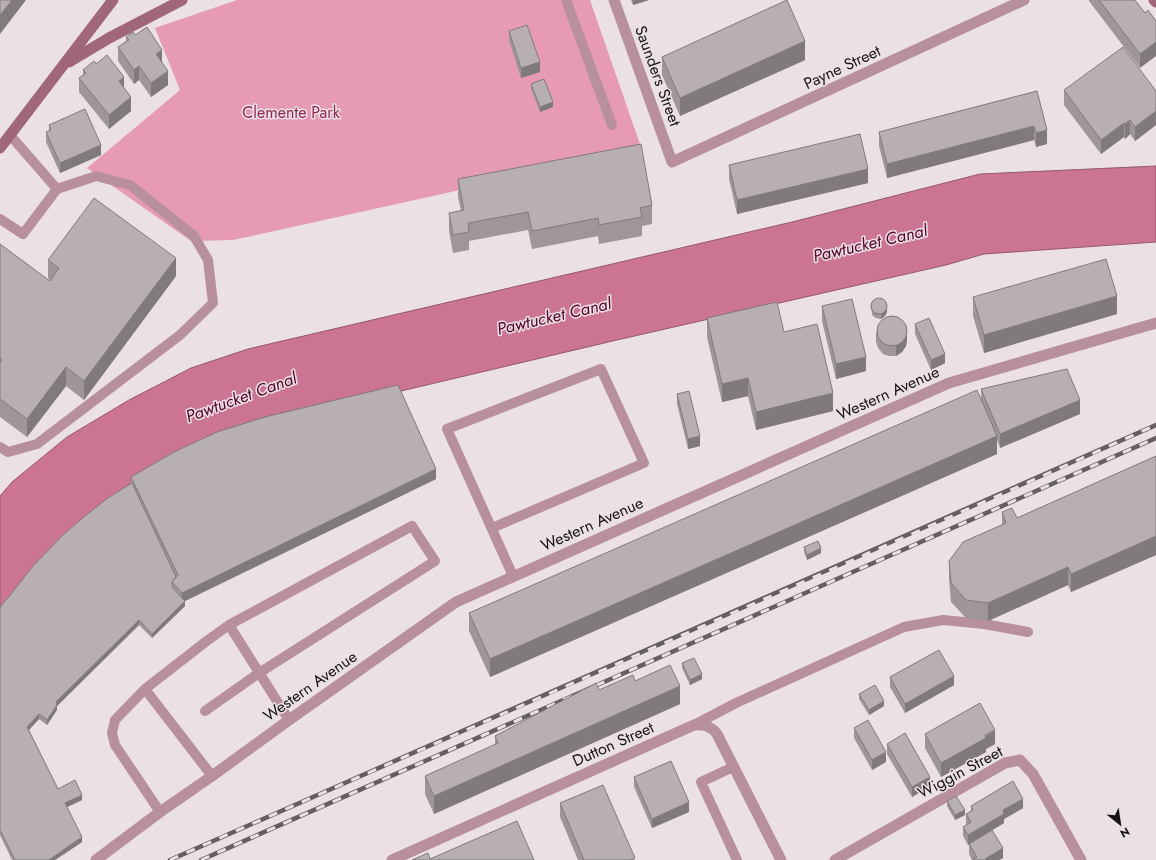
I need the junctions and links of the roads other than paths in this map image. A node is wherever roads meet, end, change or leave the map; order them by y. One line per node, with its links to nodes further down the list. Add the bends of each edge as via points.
1 (113, 0): 6 (main road)
2 (182, 0): 6 (main road)
3 (566, 0): 7 (lane)
4 (614, 0): 10 (street, Saunders Street)
5 (1024, 0): 10 (street, Payne Street)
6 (63, 65): 8 (main road)
7 (612, 125)
8 (10, 135): 9 (main road); 11 (lane)
9 (0, 148)
10 (672, 162)
11 (57, 190): 12 (lane, via 23,234); 14 (lane, via 96,176 130,185 194,236 208,260 213,303 180,335 37,444 8,452)
12 (0, 219)
13 (1156, 323): 16 (street, Western Avenue, via 949,383)
14 (0, 447)
15 (492, 528): 15 (lane, via 447,429 601,369 644,463); 16 (lane)
16 (513, 576): 22 (street, Western Avenue, via 456,602)
17 (229, 625): 19 (lane); 19 (lane, via 412,526 435,561); 20 (lane)
18 (1028, 632): 23 (lane, via 943,620 904,627 736,703)
19 (260, 673): 21 (lane); 22 (lane)
20 (146, 689): 25 (lane); 26 (lane, via 115,720 112,733 115,745)
21 (204, 711)
22 (289, 720): 25 (street, Western Avenue)
23 (694, 725): 24 (street, via 701,724 713,729); 28 (street, Dutton Street)
24 (733, 767): 29 (lane, via 701,782); 30 (street)
25 (212, 776): 26 (street, Western Avenue)
26 (160, 812): 27 (street, Western Avenue)
27 (96, 860)
28 (392, 860)
29 (737, 860)
30 (780, 860)
31 (835, 860): 32 (street, Wiggin Street, via 1005,763 1020,760 1033,774)
32 (1081, 860)

